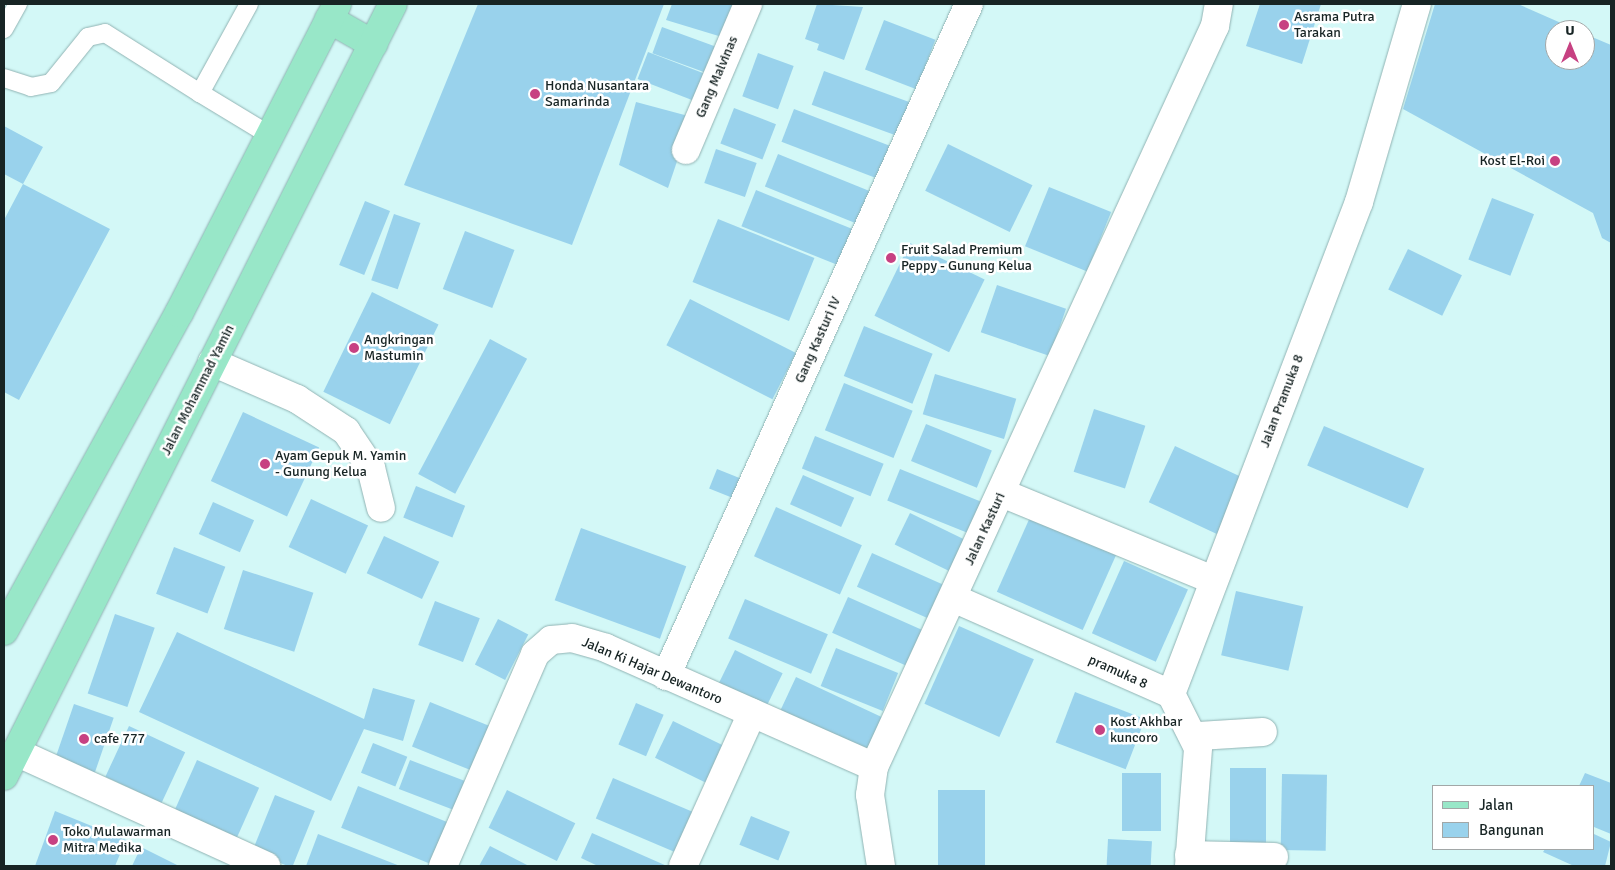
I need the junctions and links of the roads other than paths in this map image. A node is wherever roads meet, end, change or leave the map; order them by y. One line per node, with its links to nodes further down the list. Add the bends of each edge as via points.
1 (18, 4): 9 (lane)
2 (249, 4): 12 (lane)
3 (393, 4): 10 (main road, Jalan Mohammad Yamin)
4 (748, 4): 14 (street, Gang Malvinas)
5 (969, 4): 21 (street, Gang Kasturi IV)
6 (1219, 4): 16 (street, Jalan Kasturi, via 1215,26)
7 (1416, 4): 18 (street, Jalan Pramuka 8, via 1359,202)
8 (333, 12): 10 (main road); 13 (main road)
9 (4, 29)
10 (373, 44): 15 (main road, Jalan Mohammad Yamin)
11 (4, 78): 12 (lane, via 31,87 51,83 88,37 105,33)
12 (200, 93): 13 (lane)
13 (271, 136): 20 (main road)
14 (686, 150)
15 (212, 362): 17 (street, via 297,399 346,431 371,468); 26 (main road, Jalan Mohammad Yamin)
16 (1002, 493): 18 (street); 19 (street, Jalan Kasturi)
17 (381, 508)
18 (1213, 580): 22 (street)
19 (953, 598): 22 (street, pramuka 8); 27 (street, Jalan Kasturi)
20 (4, 631)
21 (666, 676): 23 (street, Jalan Ki Hajar Dewantoro); 32 (street, Jalan Ki Hajar Dewantoro, via 606,648 572,638 551,640 535,654)
22 (1172, 694): 25 (street)
23 (752, 713): 27 (street, Jalan Ki Hajar Dewantoro); 33 (street)
24 (1264, 732): 25 (street, via 1208,734 1199,736)
25 (1196, 744): 30 (street)
26 (16, 752): 28 (main road, Jalan Mohammad Yamin); 31 (street)
27 (874, 766): 34 (street, Jalan Kasturi, via 870,795)
28 (4, 776)
29 (1274, 857): 30 (street)
30 (1189, 860)
31 (266, 866)
32 (443, 866)
33 (683, 866)
34 (881, 866)

